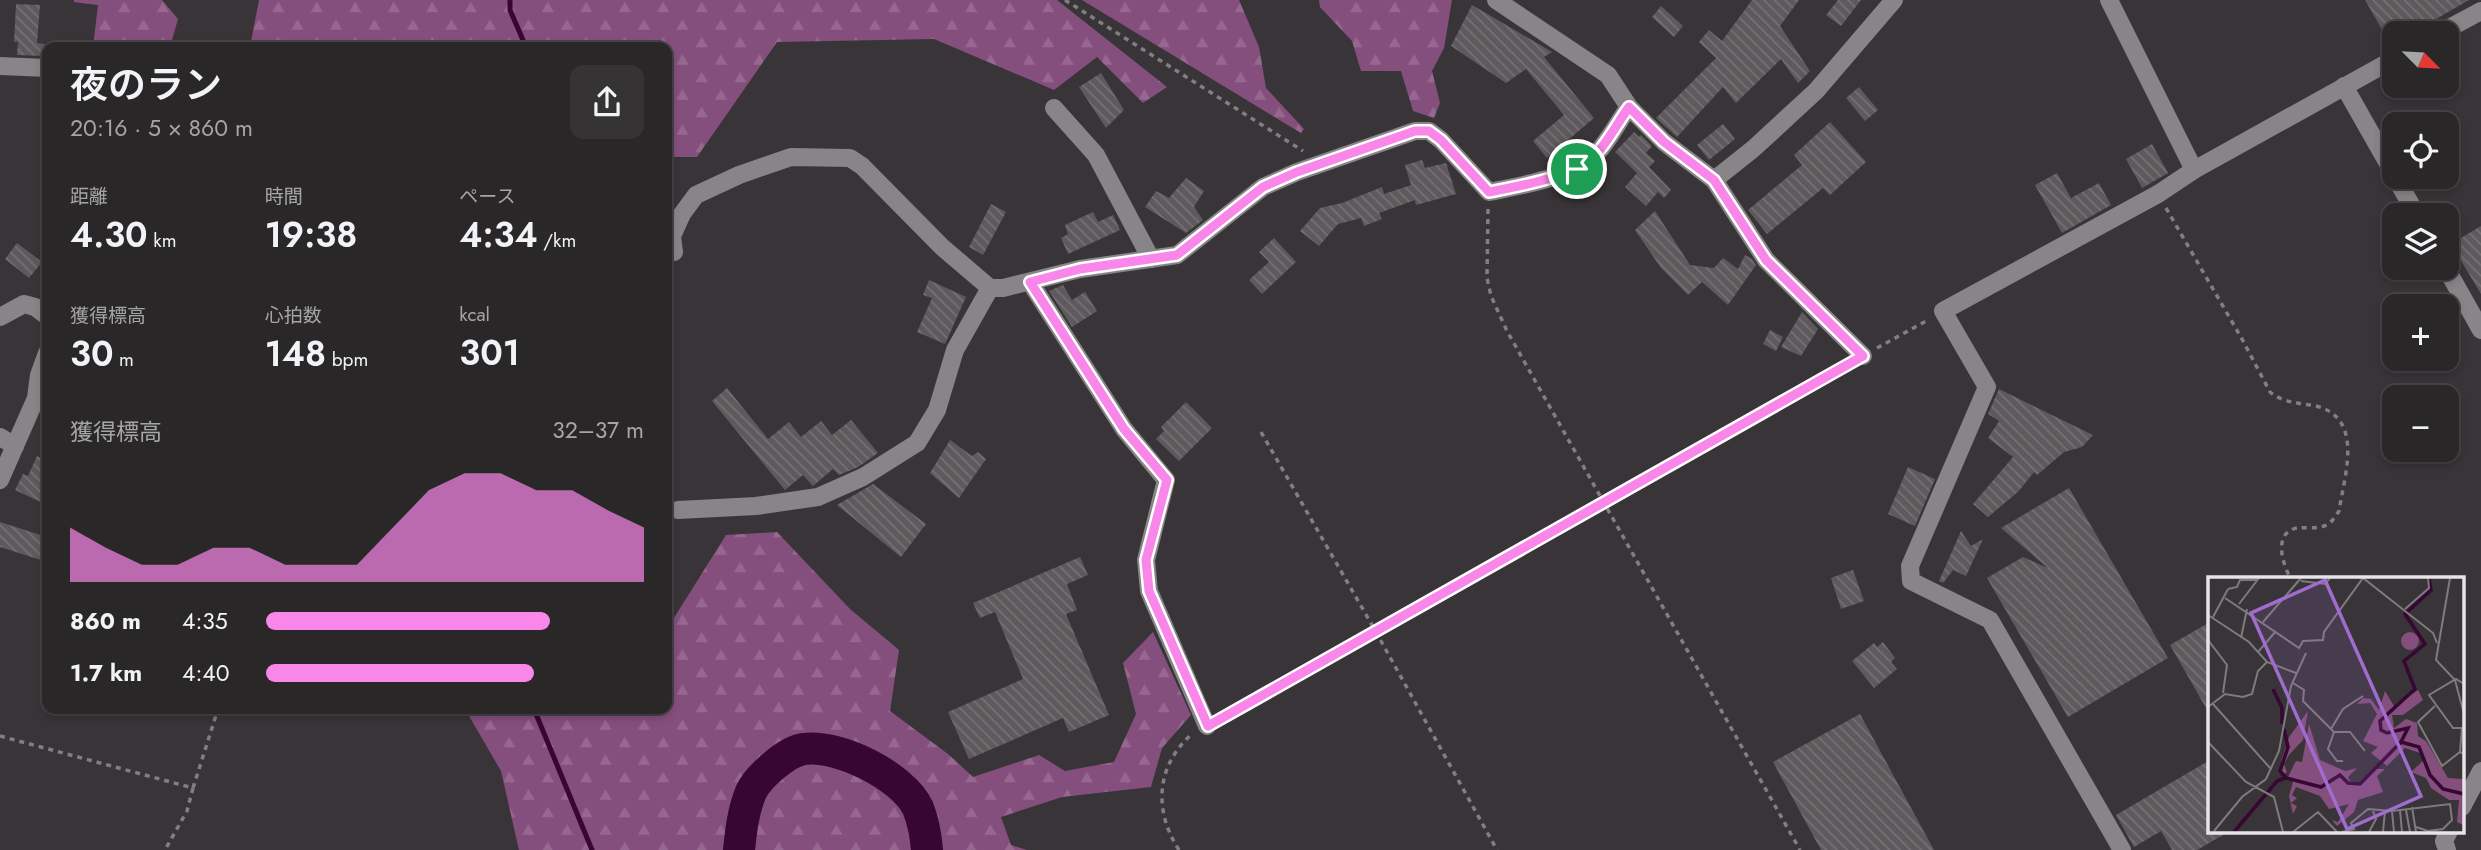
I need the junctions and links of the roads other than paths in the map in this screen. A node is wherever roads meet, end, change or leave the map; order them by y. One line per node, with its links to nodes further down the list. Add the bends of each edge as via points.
1 (1496, 0): 10 (street, via 1608,75)
2 (1894, 0): 14 (street, via 1816,90)
3 (2109, 0): 13 (street)
4 (2481, 10): 5 (street)
5 (2459, 22)
6 (2382, 65): 9 (street)
7 (0, 66): 8 (street)
8 (42, 68)
9 (2344, 86): 12 (street); 13 (street)
10 (1629, 107): 14 (street, via 1664,142); 16 (street, via 1597,152 1577,169 1489,192 1441,140 1429,131 1415,131 1263,187 1177,255)
11 (1054, 108): 16 (street, via 1096,155)
12 (2382, 153)
13 (2194, 170): 32 (street, via 1943,311 1987,387 1910,566 1911,581 1990,620)
14 (1714, 180): 23 (street, via 1766,260)
15 (674, 252): 19 (street, via 672,236 696,195 790,157 850,158)
16 (1151, 259): 18 (street)
17 (2453, 280): 22 (street)
18 (1030, 282): 19 (street); 28 (street, via 1124,429 1167,480 1146,560 1149,591)
19 (990, 288): 27 (street, via 956,350 937,410 917,443 863,477 818,497)
20 (42, 312): 21 (street, via 24,304)
21 (0, 317)
22 (2481, 330)
23 (1863, 356)
24 (42, 367): 25 (street, via 36,398)
25 (8, 441): 26 (street)
26 (0, 480)
27 (678, 510)
28 (1208, 726)
29 (2481, 771): 30 (street)
30 (2464, 803)
31 (2448, 832): 33 (street, via 2444,841)
32 (2122, 850)
33 (2447, 850)

